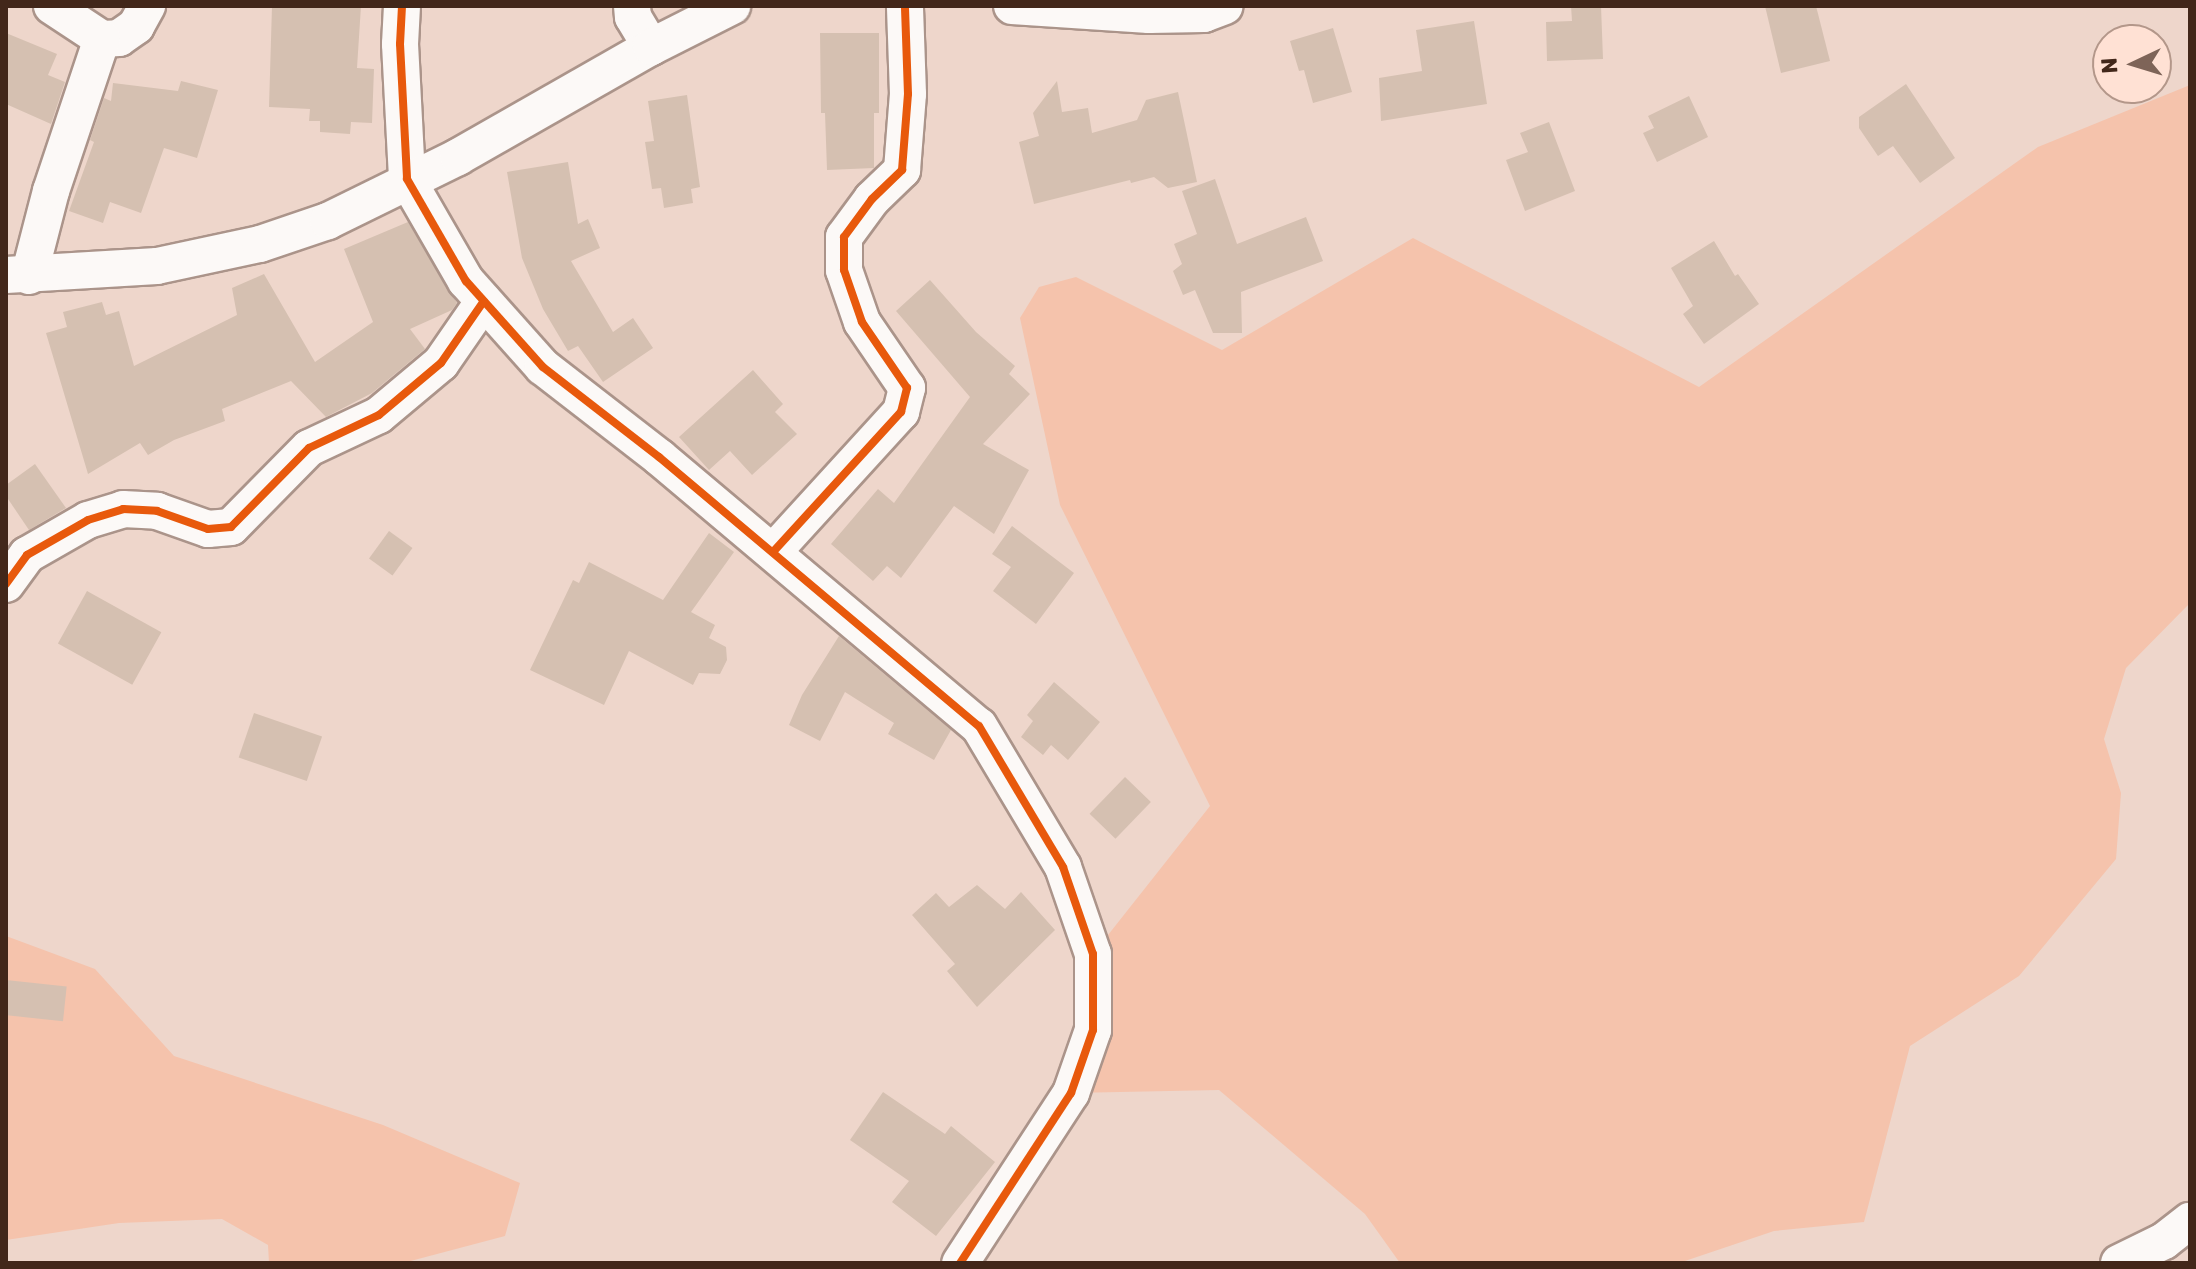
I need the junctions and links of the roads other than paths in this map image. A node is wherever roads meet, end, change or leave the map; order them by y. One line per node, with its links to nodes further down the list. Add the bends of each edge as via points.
1 (52, 6): 9 (street)
2 (147, 6): 9 (street, via 136,26 119,38)
3 (402, 6): 11 (street)
4 (632, 6): 10 (street)
5 (732, 6): 10 (street)
6 (905, 6): 14 (street, via 908,94 902,170 844,237 844,270 862,322 907,388 901,412)
7 (1012, 6): 8 (street, via 1149,15 1204,14)
8 (1225, 6)
9 (102, 39): 12 (street)
10 (651, 47): 11 (street, via 458,157)
11 (407, 179): 12 (street, via 328,221 260,244 157,266); 13 (street, via 466,281)
12 (17, 275)
13 (484, 301): 14 (street, via 543,367); 15 (street, via 441,363 379,415 309,448 231,527 208,529 157,511 123,509 88,520 27,555)
14 (773, 552): 17 (street, via 979,726 1063,867 1093,954 1093,1030 1071,1093)
15 (6, 584)
16 (2190, 1221): 18 (street)
17 (960, 1263)
18 (2119, 1263)

